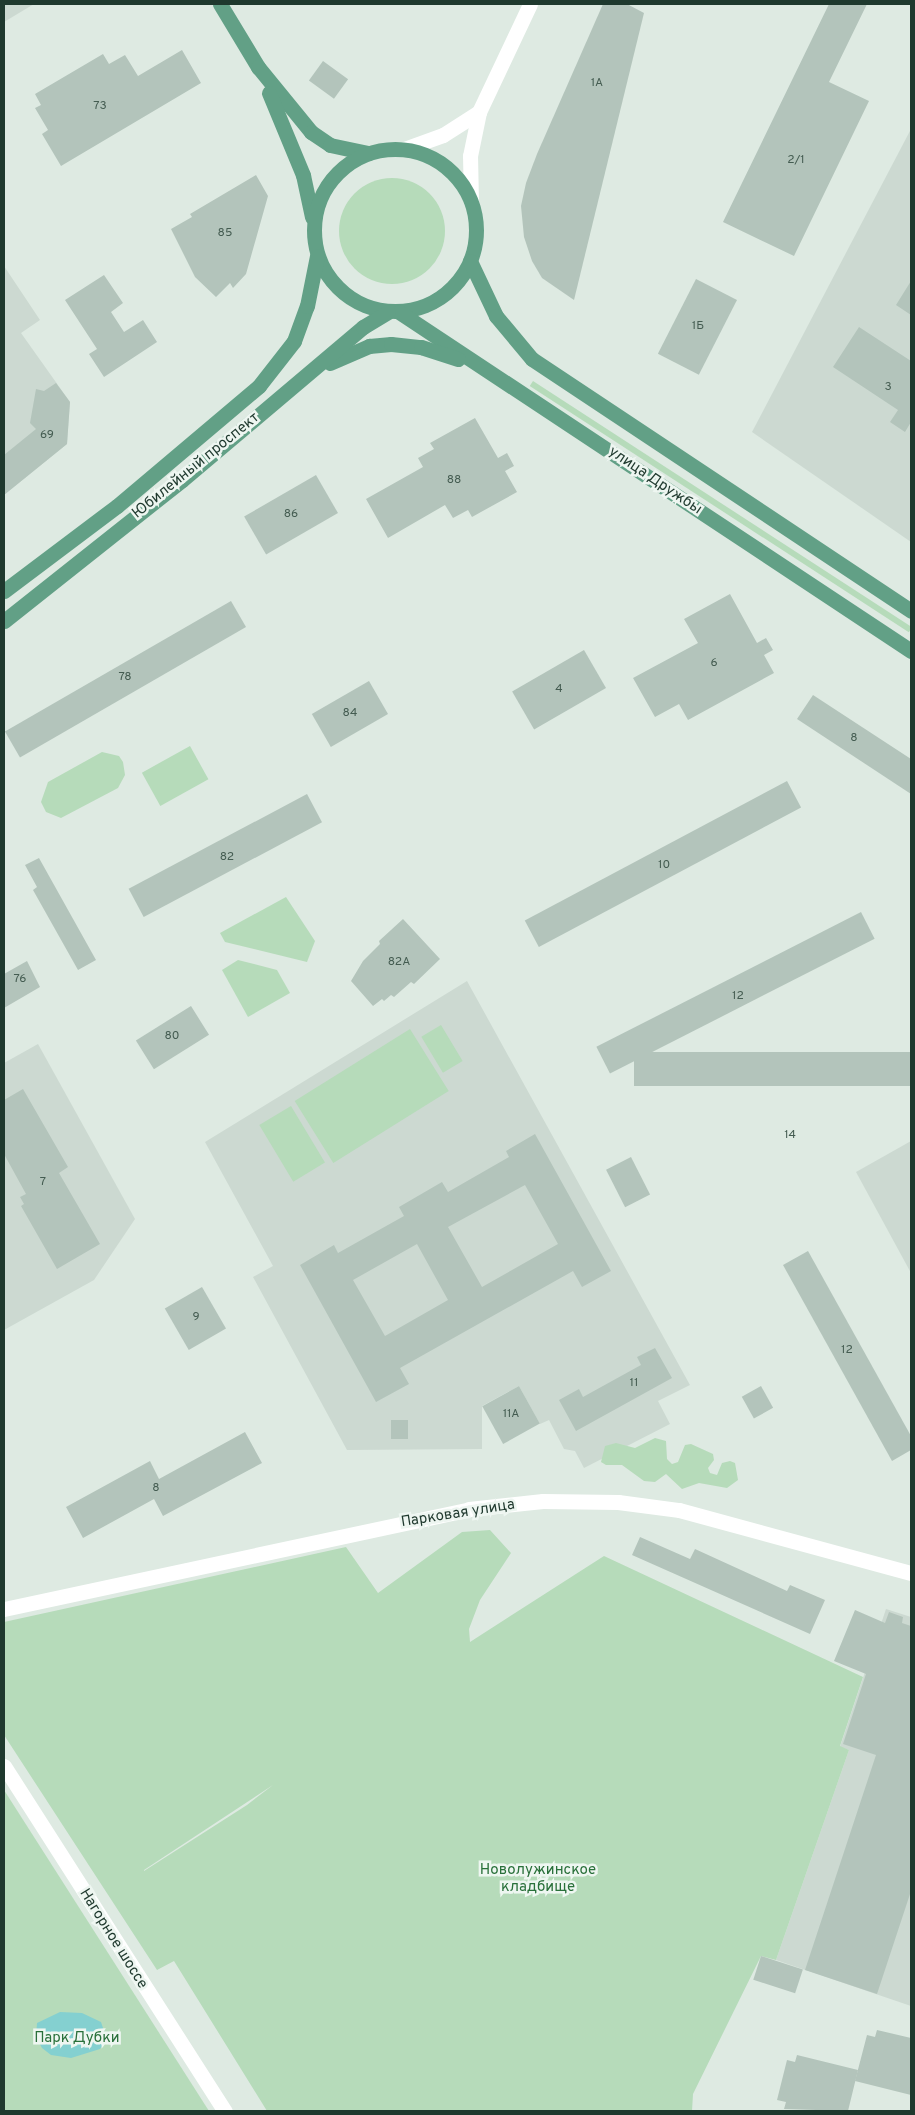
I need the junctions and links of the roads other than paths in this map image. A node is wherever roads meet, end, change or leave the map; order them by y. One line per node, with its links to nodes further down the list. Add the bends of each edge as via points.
1 (220, 4): 3 (main road)
2 (530, 4): 4 (street)
3 (258, 67): 6 (main road, via 311,132 330,145); 8 (main road, via 303,175)
4 (479, 112): 5 (street, via 443,135); 7 (street, via 470,156)
5 (404, 149): 6 (main road); 7 (main road, via 426,155 445,166 460,182)
6 (369, 153): 8 (main road, via 355,159 334,176 319,200)
7 (471, 202): 10 (main road, via 475,235)
8 (313, 227): 9 (main road)
9 (317, 256): 11 (main road, via 328,277 344,294 365,306); 14 (main road, Юбилейный проспект, via 307,306 294,341 259,386 117,506)
10 (470, 261): 11 (main road, via 458,281 442,297 422,307); 15 (main road, via 496,316 532,360)
11 (394, 312): 12 (main road, улица Дружбы); 13 (main road, Юбилейный проспект, via 363,327)
12 (477, 365): 13 (main road, via 421,347 391,344 369,346 346,354); 17 (main road, улица Дружбы)
13 (302, 378): 16 (main road, Юбилейный проспект, via 182,480)
14 (4, 592)
15 (911, 611)
16 (4, 621)
17 (911, 651)
18 (911, 1573): 19 (street, Парковая улица, via 679,1510 618,1502 543,1501 469,1509 362,1530)
19 (4, 1609)
20 (4, 1766): 21 (street, Нагорное шоссе)
21 (225, 2111)

